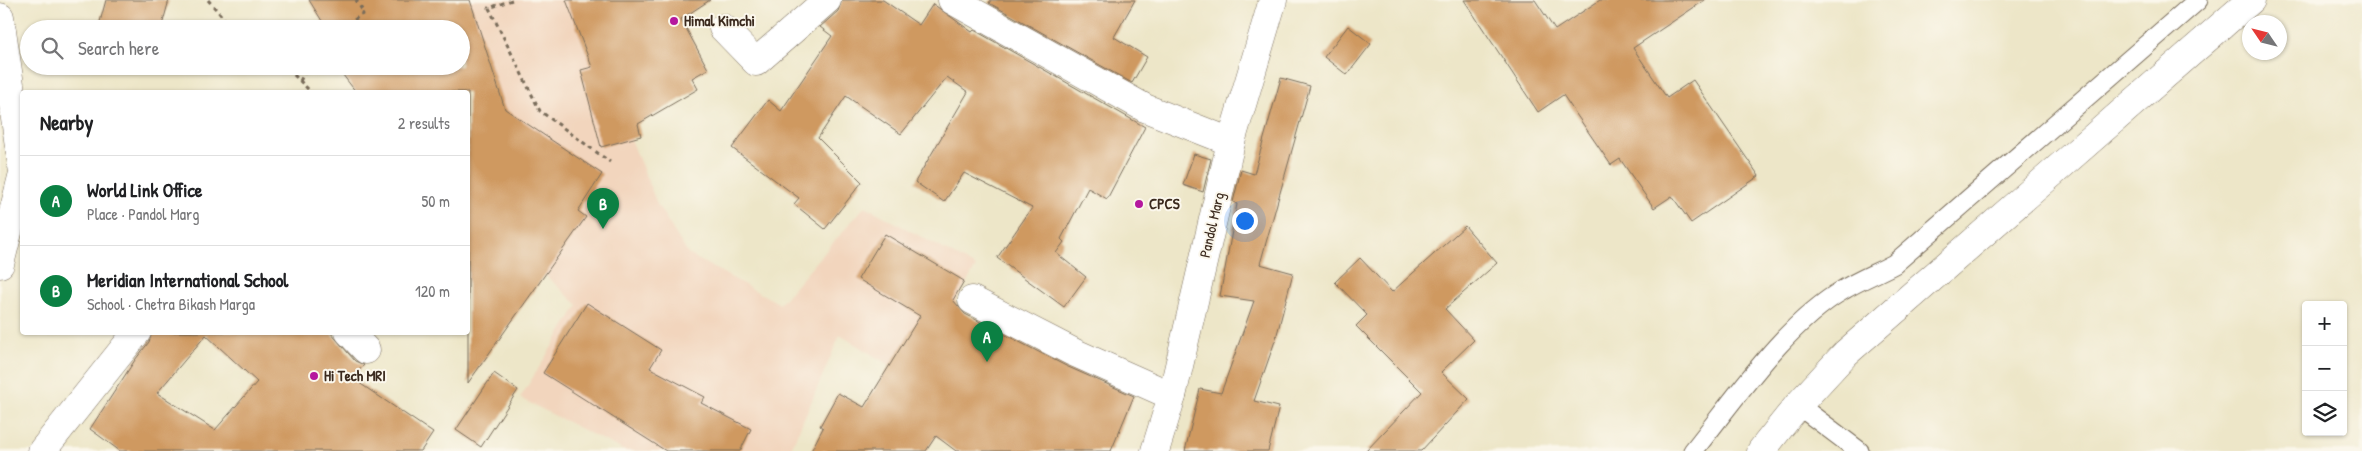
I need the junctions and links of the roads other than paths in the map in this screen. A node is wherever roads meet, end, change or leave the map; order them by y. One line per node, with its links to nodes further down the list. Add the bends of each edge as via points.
1 (827, 0): 7 (street, via 756,62)
2 (952, 0): 8 (street, via 1145,108)
3 (1273, 0): 8 (street, Pandol Marg)
4 (2198, 0): 18 (lane, via 1894,264 1842,290 1808,316 1774,350)
5 (2251, 0): 15 (street, via 1846,353)
6 (0, 17): 9 (street)
7 (723, 28)
8 (1231, 142): 14 (street, Pandol Marg)
9 (20, 152)
10 (20, 185): 11 (street)
11 (0, 264)
12 (972, 300): 14 (street, via 1073,352)
13 (135, 335): 16 (street)
14 (1172, 396): 17 (street, Pandol Marg)
15 (1798, 405): 19 (street); 20 (lane)
16 (42, 451)
17 (1155, 451)
18 (1693, 451)
19 (1761, 451)
20 (1859, 451)

